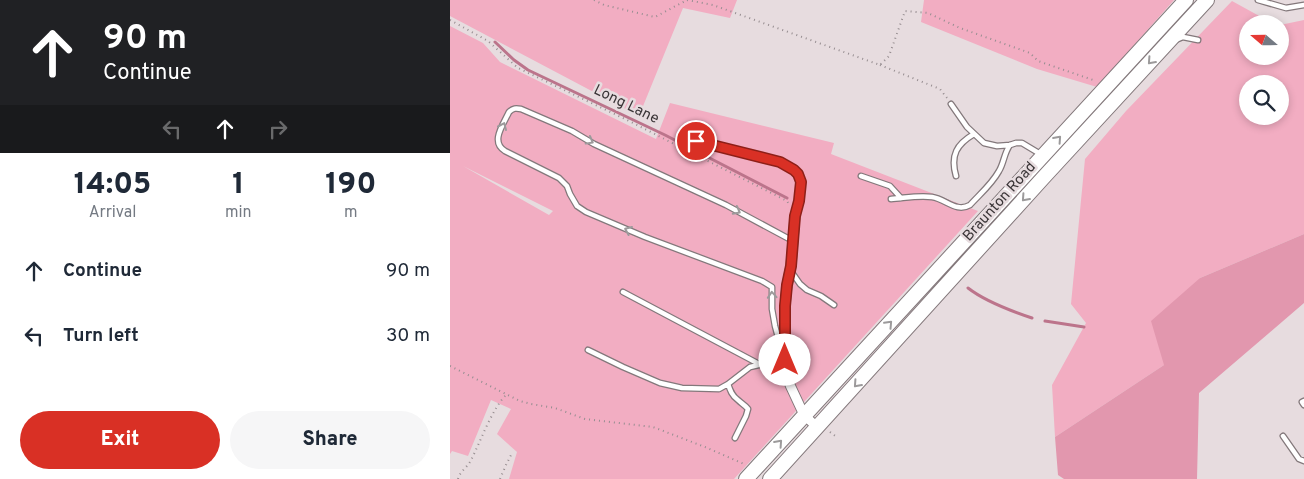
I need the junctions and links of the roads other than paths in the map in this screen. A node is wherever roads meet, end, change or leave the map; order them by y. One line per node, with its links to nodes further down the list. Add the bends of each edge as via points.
1 (1186, 0): 12 (main road, Braunton Road, one-way to 1)
2 (1208, 0): 7 (main road, Braunton Road)
3 (1258, 0): 4 (lane)
4 (1264, 1): 5 (lane, via 1286,8)
5 (1304, 5)
6 (1198, 40): 7 (lane, via 1183,37)
7 (1167, 43): 29 (main road, Braunton Road, one-way to 29)
8 (952, 104): 9 (lane)
9 (974, 134): 11 (lane, via 984,143); 14 (lane, via 958,146 954,158)
10 (679, 137): 17 (lane, via 780,162 794,170 801,182)
11 (1010, 145): 12 (lane, via 1022,143); 15 (lane, via 997,175 965,208 957,208 936,197)
12 (1043, 156): 28 (main road, Braunton Road, one-way to 12)
13 (860, 176): 15 (lane, via 890,186)
14 (956, 176)
15 (901, 198): 16 (lane)
16 (891, 199)
17 (795, 216): 18 (street)
18 (793, 241): 19 (street); 23 (lane, one-way to 18, via 775,326 772,287 586,212 578,206 564,182 505,151 497,139 509,112 521,109 726,205)
19 (790, 273): 21 (lane, via 807,290); 23 (street, via 785,306)
20 (623, 292): 24 (lane)
21 (834, 305)
22 (588, 350): 25 (lane, via 660,383 682,388 719,389)
23 (785, 360): 24 (lane); 28 (street, via 790,385)
24 (760, 364): 25 (lane, via 750,367)
25 (728, 384): 31 (lane, via 732,394 748,409)
26 (1304, 401): 27 (lane)
27 (1304, 406)
28 (804, 415): 29 (street); 33 (main road, Braunton Road, one-way to 28)
29 (817, 427): 34 (main road, Braunton Road)
30 (1283, 436): 32 (lane, via 1299,459)
31 (735, 438)
32 (1304, 460)
33 (750, 474)
34 (770, 479)

